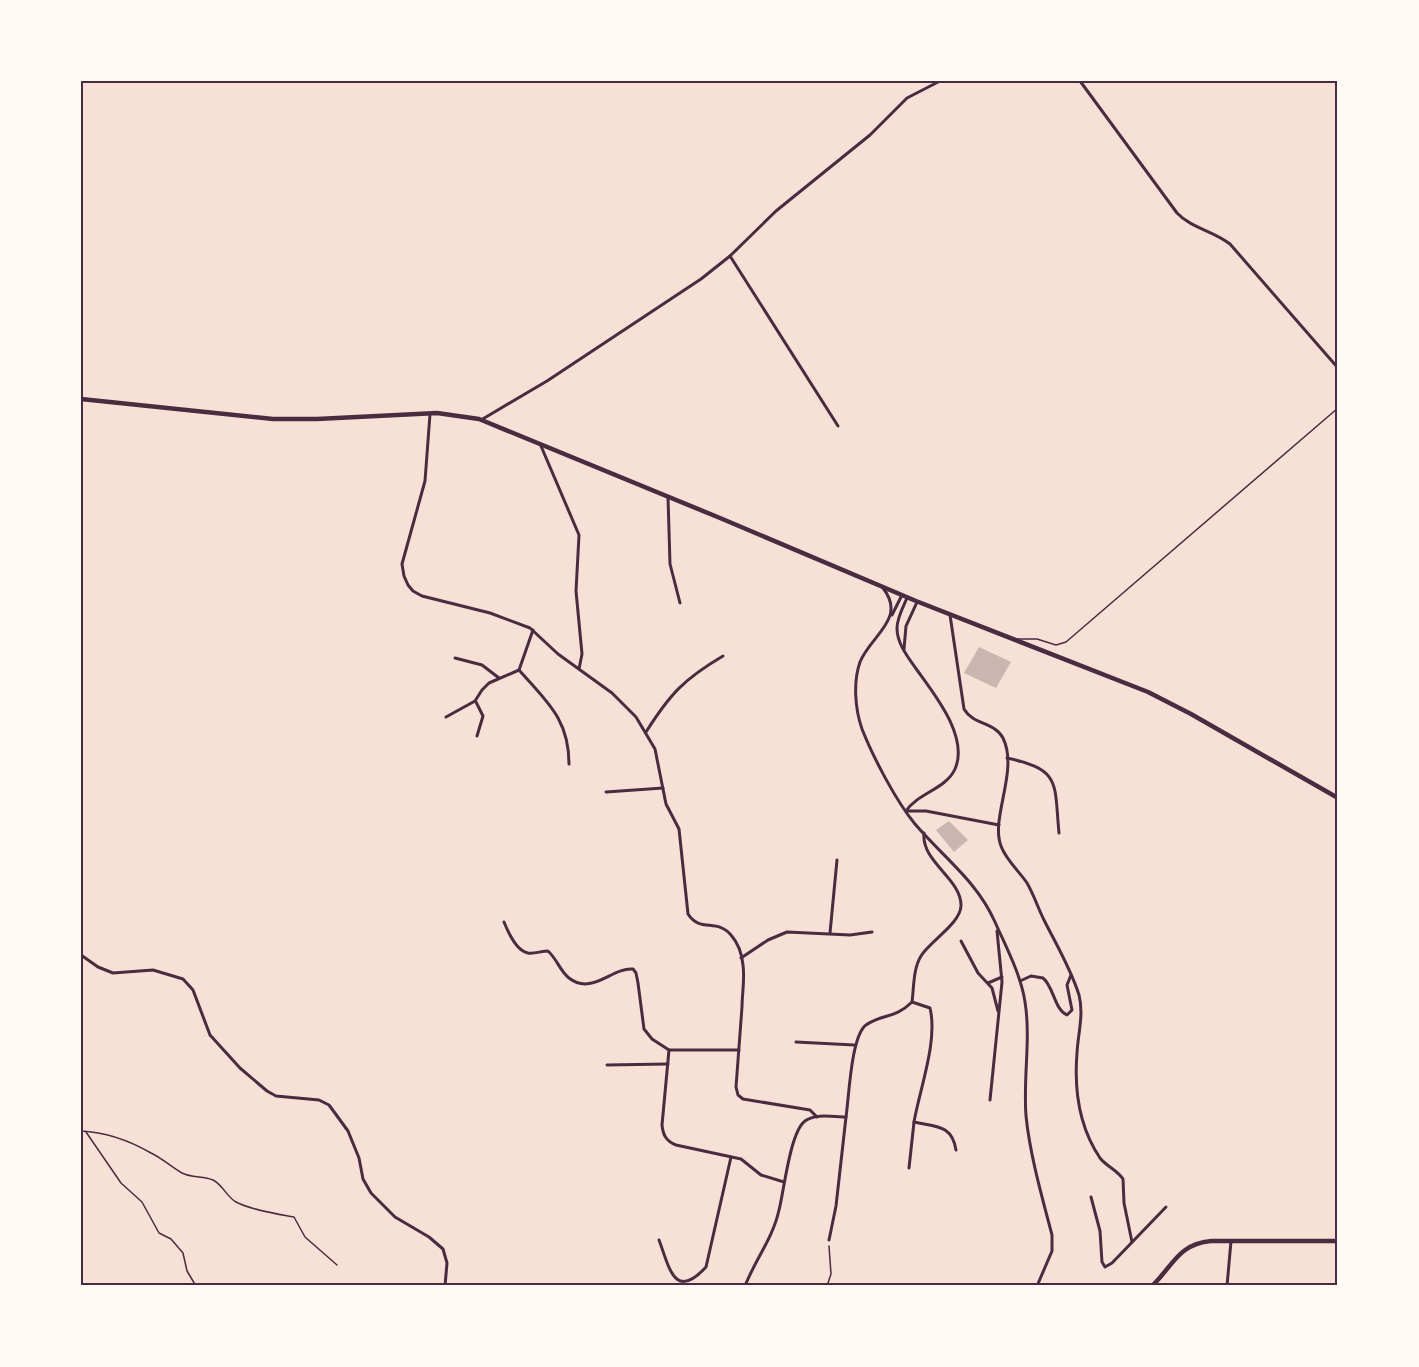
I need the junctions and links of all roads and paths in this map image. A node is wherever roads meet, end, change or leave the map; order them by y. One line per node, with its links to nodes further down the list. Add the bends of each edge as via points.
1 (940, 81): 3 (street, via 909,97 870,135 776,211)
2 (1080, 81): 4 (street, via 1177,213 1230,244)
3 (730, 256): 8 (street, via 692,286); 9 (street)
4 (1338, 368)
5 (81, 399): 7 (main road, via 273,419)
6 (1338, 408): 19 (lane, via 1066,642 1056,645 1037,639)
7 (430, 413): 8 (main road); 18 (street, via 425,481 402,564 405,580 419,595 490,613)
8 (481, 420): 10 (main road)
9 (838, 426)
10 (541, 445): 11 (main road); 23 (street, via 579,536)
11 (668, 497): 12 (main road); 15 (street, via 670,564)
12 (881, 586): 13 (main road); 17 (street, via 891,602)
13 (904, 596): 14 (main road); 17 (street); 20 (street, via 897,630)
14 (916, 602): 16 (main road); 20 (street, via 904,633)
15 (680, 603)
16 (950, 615): 19 (main road); 30 (street, via 964,709 1000,734)
17 (891, 616): 35 (street, via 861,660 856,699 868,742)
18 (533, 630): 23 (street); 24 (street)
19 (1016, 639): 34 (main road, via 1161,699)
20 (904, 651): 35 (street, via 942,708 959,745 951,775)
21 (723, 656): 28 (street, via 679,686)
22 (455, 658): 25 (street, via 482,665)
23 (579, 669): 28 (street, via 622,702)
24 (519, 670): 25 (street); 31 (street, via 562,725 568,740)
25 (499, 679): 26 (street, via 484,687)
26 (476, 701): 27 (street); 29 (street, via 483,716)
27 (446, 717)
28 (646, 732): 32 (street, via 656,753)
29 (477, 736)
30 (1007, 758): 36 (street); 38 (street, via 1035,765 1051,779)
31 (569, 764)
32 (663, 788): 33 (street); 46 (street, via 666,806 679,829 688,914 697,924 726,929)
33 (606, 792)
34 (1338, 798)
35 (906, 811): 36 (street); 37 (street)
36 (999, 825): 47 (street, via 1002,849 1030,889)
37 (924, 833): 41 (street, via 972,884); 51 (street, via 926,848 956,888 961,906 951,925 920,959)
38 (1059, 833)
39 (837, 860): 43 (street)
40 (504, 922): 55 (street, via 523,951 548,951 574,981 594,983 633,969 639,983 644,1029)
41 (996, 924): 48 (street); 49 (street)
42 (872, 932): 43 (street)
43 (830, 934): 46 (street, via 781,934)
44 (961, 941): 50 (street, via 978,973)
45 (81, 955): 78 (street, via 113,973 153,970 183,978 193,990 217,1045 262,1088 281,1098 319,1100 330,1105 351,1138 371,1193 395,1217 443,1249 447,1259)
46 (741, 958): 56 (street)
47 (1071, 975): 49 (street, via 1067,985 1072,1010 1067,1015 1060,1010 1046,980 1031,976); 75 (street, via 1082,1012 1076,1065 1079,1106 1096,1151 1123,1179)
48 (1003, 976): 50 (street); 52 (street)
49 (1020, 981): 81 (street, via 1026,1012 1027,1120 1052,1243)
50 (988, 983): 52 (street)
51 (912, 1002): 54 (street, via 900,1012 865,1026); 62 (street, via 930,1008 932,1028)
52 (999, 1015): 59 (street)
53 (796, 1042): 54 (street)
54 (855, 1045): 61 (street)
55 (669, 1050): 56 (street); 57 (street)
56 (740, 1050): 60 (street, via 736,1089 740,1097 810,1110)
57 (668, 1064): 58 (street); 66 (street, via 662,1125 666,1138 676,1145)
58 (607, 1065)
59 (990, 1100)
60 (817, 1117): 61 (street); 68 (street, via 800,1127)
61 (846, 1117): 72 (street)
62 (914, 1122): 65 (street, via 949,1131); 67 (street)
63 (81, 1131): 64 (path)
64 (86, 1131): 76 (path, via 133,1144 191,1176 212,1179 236,1202 294,1217 305,1237); 77 (path, via 121,1183 142,1202 159,1233 171,1239 183,1253)
65 (956, 1150)
66 (731, 1157): 68 (street, via 747,1162 763,1176); 71 (street, via 706,1268 695,1280 676,1280)
67 (909, 1168)
68 (784, 1182): 79 (street, via 776,1219)
69 (1091, 1197): 75 (street, via 1100,1231 1103,1267)
70 (1166, 1207): 75 (street)
71 (659, 1240)
72 (828, 1240): 80 (path, via 831,1274)
73 (1231, 1241): 74 (main road); 82 (main road, via 1187,1247); 83 (street)
74 (1338, 1241)
75 (1132, 1242)
76 (337, 1265)
77 (196, 1286)
78 (445, 1286)
79 (745, 1286)
80 (827, 1286)
81 (1037, 1286)
82 (1152, 1286)
83 (1227, 1286)

